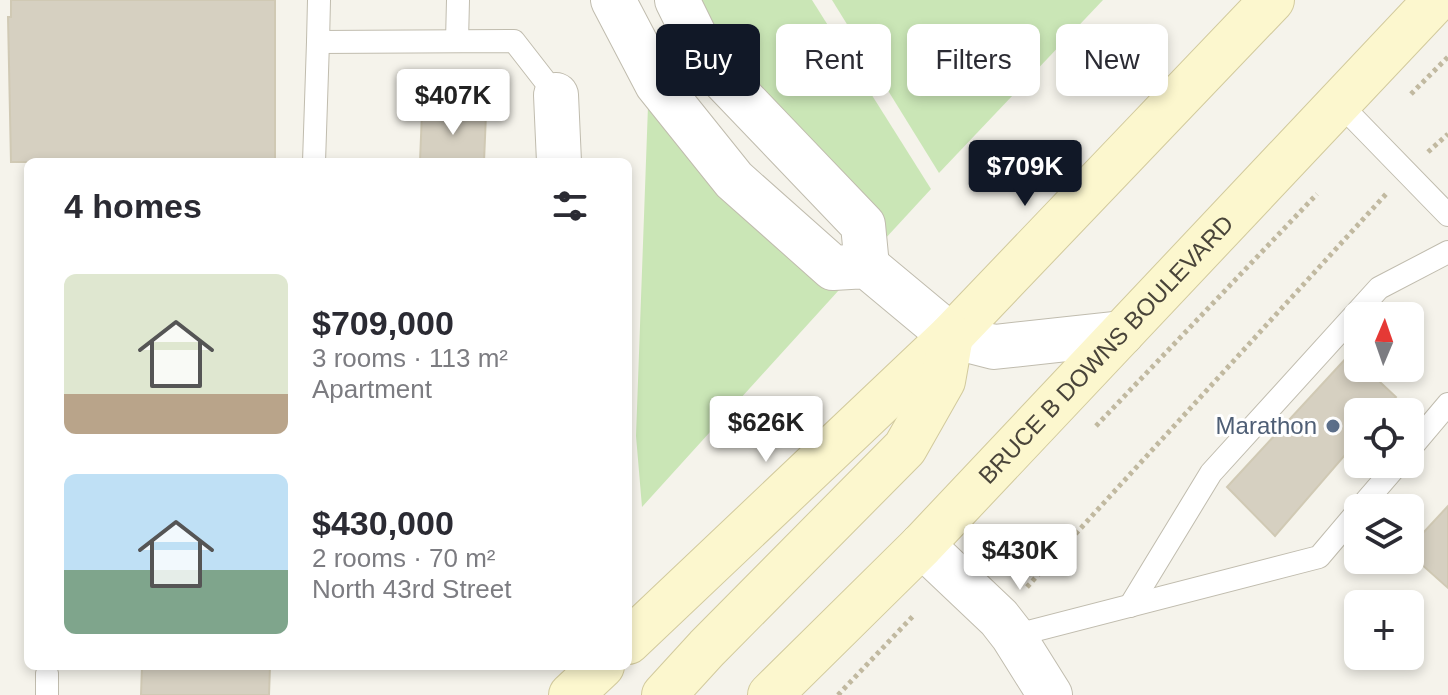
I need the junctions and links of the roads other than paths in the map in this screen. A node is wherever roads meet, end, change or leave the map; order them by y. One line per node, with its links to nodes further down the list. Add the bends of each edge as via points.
1 (319, 0): 8 (lane)
2 (458, 0): 7 (lane)
3 (613, 0): 15 (street, via 657,84 734,180 833,268)
4 (677, 0): 15 (street, via 708,63 863,225)
5 (1272, 0): 17 (main road)
6 (1436, 0): 10 (main road, BRUCE B DOWNS BOULEVARD)
7 (457, 41): 8 (lane); 9 (lane, via 514,41)
8 (318, 42): 11 (lane)
9 (556, 95): 12 (street)
10 (1339, 103): 13 (lane); 16 (main road, BRUCE B DOWNS BOULEVARD)
11 (314, 158)
12 (559, 158)
13 (1448, 215)
14 (1448, 252): 24 (lane, via 1379,288 1211,473)
15 (867, 266): 17 (street)
16 (1122, 333): 17 (street, via 994,347); 23 (main road, BRUCE B DOWNS BOULEVARD)
17 (951, 336): 26 (main road); 27 (main road, via 943,381 905,448)
18 (1448, 404): 19 (lane)
19 (1424, 432)
20 (1386, 478): 21 (lane)
21 (1372, 494)
22 (1344, 527): 24 (lane, via 1319,557)
23 (922, 545): 25 (street); 28 (main road, BRUCE B DOWNS BOULEVARD)
24 (1130, 606): 25 (lane)
25 (1006, 627): 29 (street)
26 (632, 638)
27 (664, 695)
28 (770, 695)
29 (1050, 695)

